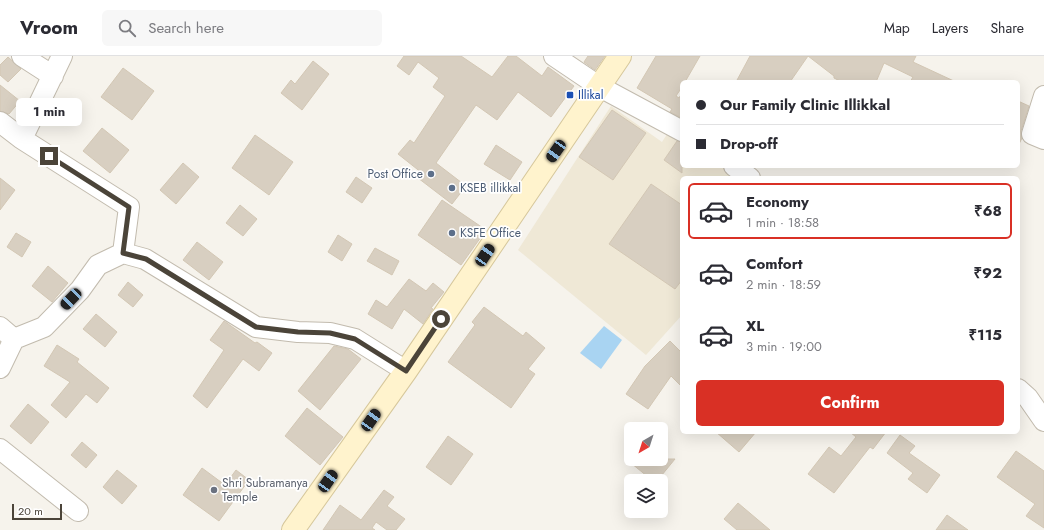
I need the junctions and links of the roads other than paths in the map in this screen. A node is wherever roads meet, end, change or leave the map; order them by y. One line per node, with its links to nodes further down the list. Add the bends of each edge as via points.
1 (22, 56): 5 (street)
2 (62, 56): 5 (street)
3 (554, 56): 6 (street)
4 (620, 56): 6 (main road)
5 (53, 76): 10 (street)
6 (600, 87): 9 (street); 17 (main road)
7 (1044, 96): 11 (street, via 1032,134)
8 (0, 122): 10 (street)
9 (680, 130)
10 (22, 138): 14 (street, via 129,207)
11 (1044, 139)
12 (737, 168): 13 (street)
13 (747, 176)
14 (123, 253): 15 (street, via 98,265 80,290 44,327); 17 (street, via 146,259 256,327 330,333 355,339)
15 (7, 333): 16 (street)
16 (0, 368)
17 (406, 371): 22 (main road)
18 (1020, 390): 19 (street)
19 (1044, 421)
20 (0, 449): 21 (street)
21 (78, 511)
22 (293, 530)

